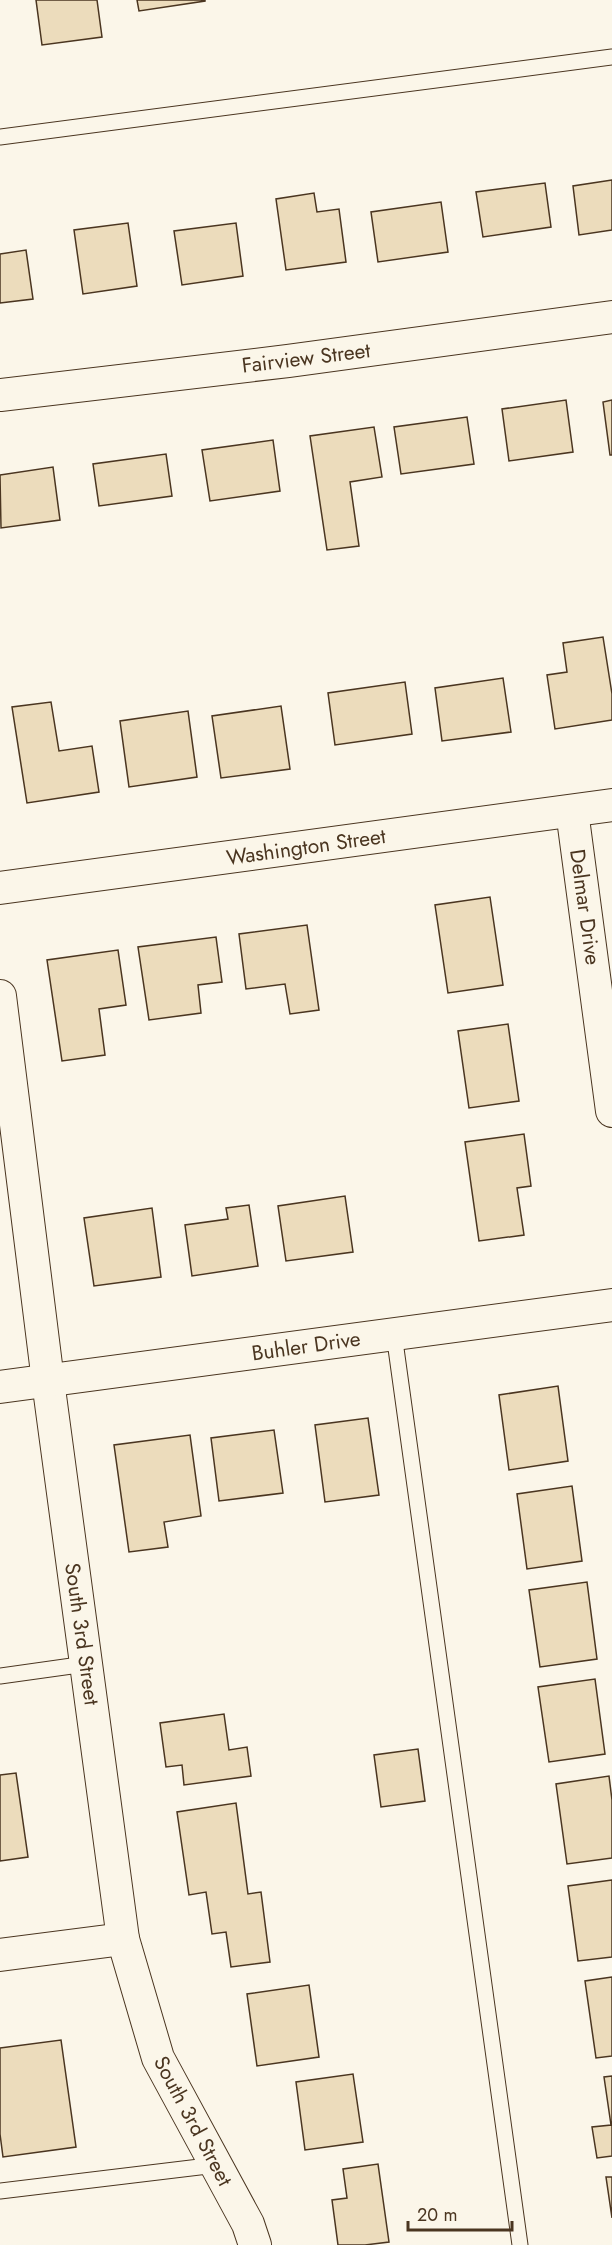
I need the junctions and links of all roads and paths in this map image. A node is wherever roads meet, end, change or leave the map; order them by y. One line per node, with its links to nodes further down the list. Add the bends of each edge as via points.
1 (612, 57): 2 (lane)
2 (0, 137)
3 (612, 317): 4 (street, Fairview Street)
4 (0, 395)
5 (612, 805): 6 (street, Washington Street)
6 (572, 811): 7 (street, Washington Street); 9 (street, Delmar Drive)
7 (0, 888)
8 (0, 996): 12 (street, South 3rd Street)
9 (612, 1111)
10 (612, 1305): 11 (street, Buhler Drive)
11 (394, 1334): 12 (street, Buhler Drive); 21 (lane)
12 (48, 1381): 13 (street, Buhler Drive); 14 (street, South 3rd Street)
13 (0, 1387)
14 (86, 1664): 15 (lane); 16 (street, South 3rd Street)
15 (0, 1676)
16 (123, 1939): 17 (street); 18 (street, South 3rd Street, via 158,2058)
17 (0, 1955)
18 (216, 2165): 19 (lane); 20 (street, South 3rd Street)
19 (0, 2191)
20 (255, 2245)
21 (520, 2245)

